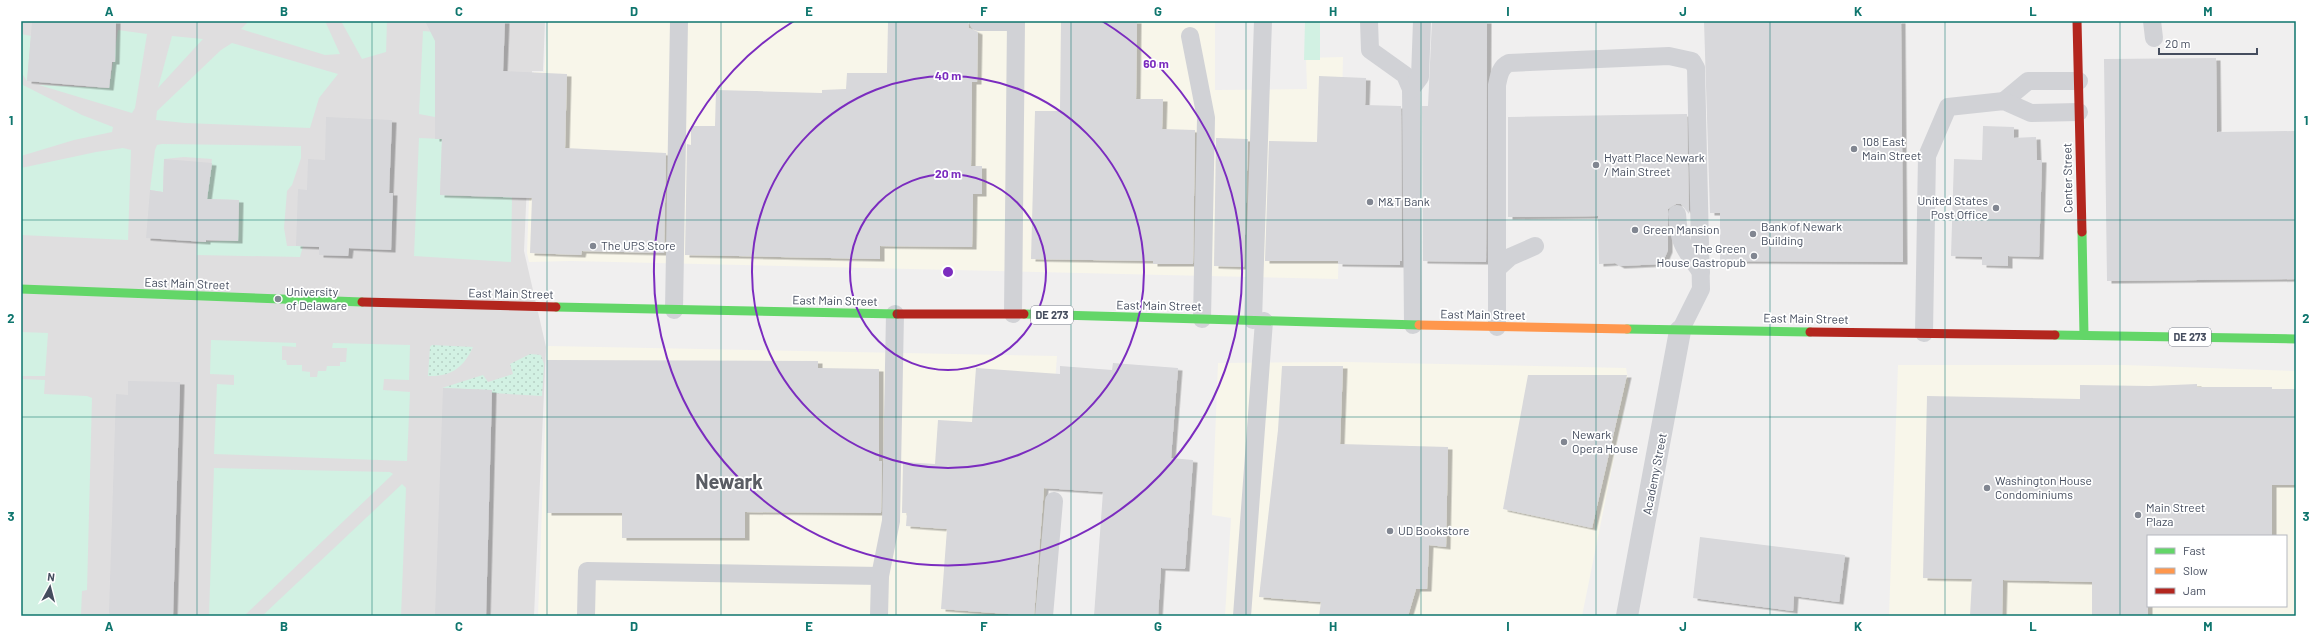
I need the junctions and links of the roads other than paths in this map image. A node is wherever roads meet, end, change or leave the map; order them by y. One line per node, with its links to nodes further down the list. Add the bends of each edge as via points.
1 (679, 21): 17 (lane)
2 (1263, 21): 21 (lane)
3 (1369, 21): 9 (lane, via 1370,50 1404,75)
4 (1422, 21): 9 (lane, via 1420,77)
5 (2078, 21): 8 (main road, Center Street)
6 (978, 22): 19 (lane, via 1016,22)
7 (1190, 36): 20 (lane, via 1206,118)
8 (2079, 81): 10 (lane, via 2028,81); 11 (main road, Center Street)
9 (1411, 89): 22 (lane)
10 (2004, 101): 11 (lane, via 2030,113); 25 (lane, via 1948,108 1927,156)
11 (2079, 112): 26 (main road, Center Street)
12 (1677, 214): 15 (lane, via 1681,243)
13 (1535, 246): 14 (lane, via 1510,257)
14 (1498, 267): 15 (lane, via 1497,85 1504,66 1509,63 1669,56 1692,61 1696,68); 23 (lane)
15 (1701, 272): 24 (lane, via 1701,289)
16 (21, 289): 17 (main road, East Main Street / DE 273, via 405,304)
17 (674, 310): 18 (main road, East Main Street / DE 273)
18 (895, 314): 19 (main road, East Main Street / DE 273); 29 (lane, via 891,521)
19 (1013, 314): 20 (main road, East Main Street / DE 273)
20 (1202, 319): 21 (main road, East Main Street / DE 273)
21 (1259, 321): 22 (main road, East Main Street / DE 273); 33 (lane)
22 (1413, 325): 23 (main road, East Main Street / DE 273)
23 (1498, 328): 24 (main road, East Main Street / DE 273)
24 (1680, 331): 25 (main road, East Main Street / DE 273); 34 (street, Academy Street)
25 (1924, 333): 26 (main road, East Main Street / DE 273)
26 (2084, 335): 27 (main road, East Main Street / DE 273)
27 (2296, 339)
28 (1054, 501): 32 (lane)
29 (880, 576): 30 (lane, via 588,571); 31 (lane)
30 (586, 616)
31 (878, 616)
32 (1044, 616)
33 (1242, 616)
34 (1627, 616)

